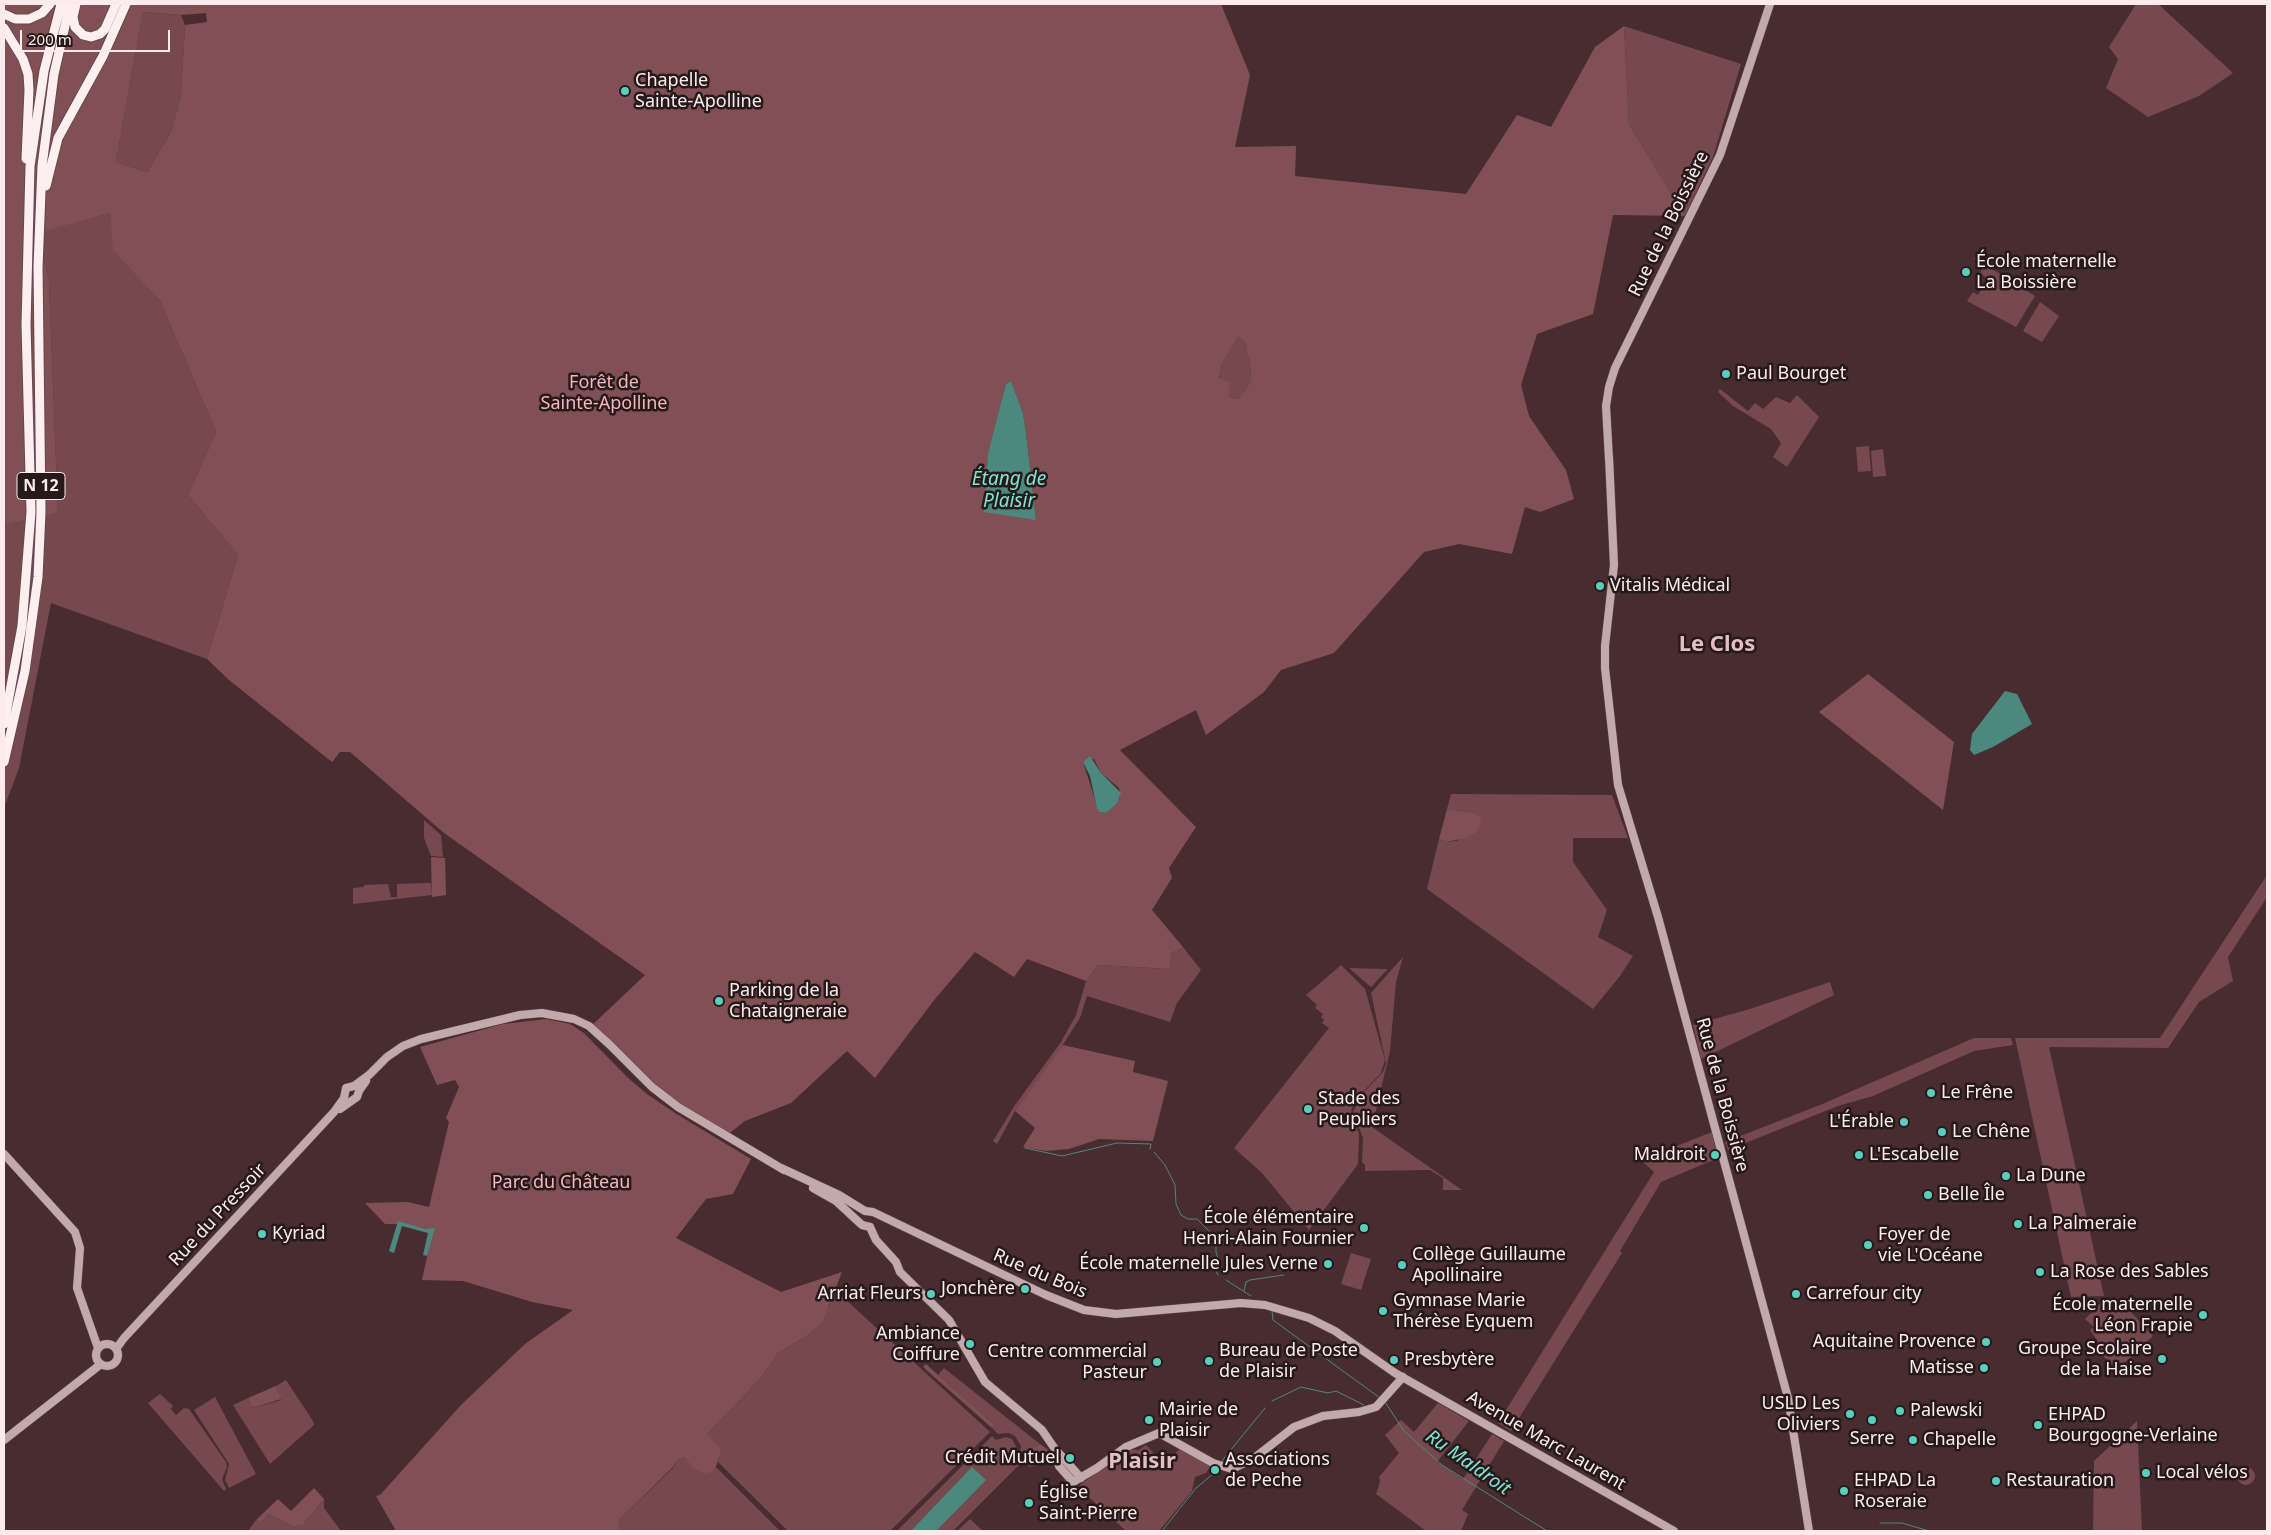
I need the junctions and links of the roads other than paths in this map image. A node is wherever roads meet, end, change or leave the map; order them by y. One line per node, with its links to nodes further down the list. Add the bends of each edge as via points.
1 (50, 4): 8 (highway, via 42,14 29,20)
2 (61, 4): 10 (highway, N 12, via 43,80 30,166)
3 (70, 4): 11 (highway, N 12, via 46,124)
4 (76, 4): 5 (highway, via 75,27 83,35 91,37 105,29)
5 (116, 4)
6 (126, 4): 11 (highway, via 103,56 58,138)
7 (1770, 4): 28 (street, Rue de la Boissière, via 1720,156 1615,368 1609,387 1606,406 1616,508 1618,573 1605,668 1618,785 1658,917 1788,1398)
8 (4, 14)
9 (4, 28): 10 (highway, via 23,59 28,74 25,189)
10 (30, 194): 12 (highway, N 12, via 26,325 31,512 22,626)
11 (40, 208): 13 (highway, N 12, via 41,512 38,577 25,671)
12 (4, 724)
13 (4, 762)
14 (356, 1088): 15 (street, via 357,1098); 15 (street, via 346,1088); 17 (street, via 394,1052 421,1039 520,1015 560,1015 589,1026 652,1088 678,1107)
15 (348, 1097): 21 (street, Rue du Pressoir, via 124,1338)
16 (4, 1154): 21 (street, via 75,1232 80,1248 77,1288 94,1338)
17 (781, 1168): 18 (street); 19 (street, via 836,1201)
18 (865, 1211): 19 (street); 20 (street)
19 (860, 1221): 20 (street, via 865,1226)
20 (873, 1221): 23 (street, Rue du Bois, via 884,1218 1046,1296 1084,1310 1108,1314 1258,1304 1309,1318); 25 (street, via 876,1240 896,1262 900,1272 925,1294 959,1334 985,1382 1042,1430)
21 (107, 1347): 22 (street); 22 (street, via 118,1356 115,1363 107,1366)
22 (99, 1362): 24 (street, via 92,1372)
23 (1403, 1377): 26 (street, via 1376,1407 1323,1416 1294,1427 1253,1459 1232,1469 1213,1463 1159,1433 1126,1446); 27 (street, Avenue Marc Laurent)
24 (4, 1440)
25 (1055, 1448): 26 (street); 26 (street, via 1059,1466 1073,1482)
26 (1081, 1478)
27 (1674, 1531)
28 (1809, 1531)

